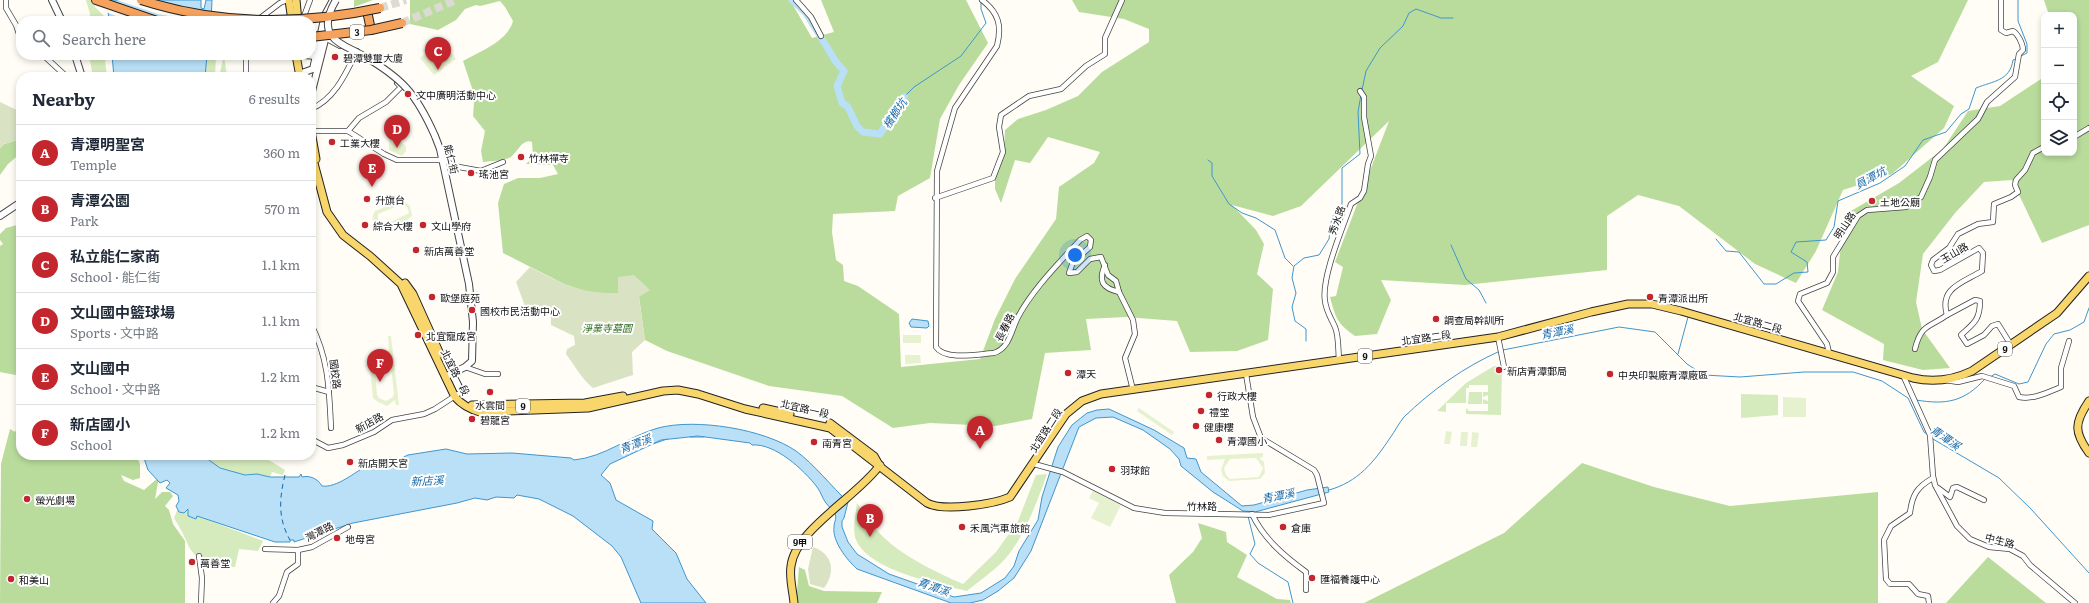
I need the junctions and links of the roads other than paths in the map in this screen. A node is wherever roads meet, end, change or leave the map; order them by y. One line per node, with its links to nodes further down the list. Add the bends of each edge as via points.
1 (6, 0): 28 (street, via 6,8)
2 (52, 0): 18 (street)
3 (56, 0): 19 (street)
4 (96, 0): 20 (highway)
5 (141, 0): 21 (highway, 3, bridge, via 184,11)
6 (288, 0): 22 (street); 23 (main road)
7 (296, 0): 24 (main road)
8 (310, 0): 25 (street)
9 (332, 0): 32 (street, via 326,15)
10 (336, 0): 58 (street, 能仁街, bridge, via 328,19 332,35 342,44 397,77 416,99 435,136)
11 (340, 0): 32 (street)
12 (796, 0): 31 (street, via 811,17)
13 (982, 0): 61 (street, 長春路, via 994,10 1000,25 997,46 955,108 936,171)
14 (1122, 0): 61 (street, via 1105,38 1105,54 1086,66 1060,89 1029,96 1001,115 999,127 1003,152 993,178)
15 (2001, 0): 73 (street, 明山路, via 2001,30 2016,33 2023,47 2019,54 2015,77 1987,102 1978,119 1935,160 1921,197 1906,207 1868,210 1858,216 1833,257 1832,272 1827,283 1800,294 1798,301 1827,344)
16 (380, 8): 17 (highway, 3, bridge)
17 (367, 11): 26 (highway, 3, bridge); 29 (highway)
18 (60, 16)
19 (64, 16)
20 (142, 16)
21 (224, 16)
22 (263, 16)
23 (291, 16)
24 (298, 16)
25 (304, 16)
26 (316, 17)
27 (402, 23): 29 (highway, 3, bridge)
28 (16, 25)
29 (371, 30): 30 (highway, 3, bridge)
30 (316, 36)
31 (821, 36)
32 (324, 38): 33 (street); 34 (street); 41 (street)
33 (356, 52): 51 (street, via 341,83); 54 (street, via 379,67 401,87 386,102 359,118)
34 (316, 56)
35 (49, 60): 42 (street)
36 (75, 60): 43 (street)
37 (246, 60): 44 (street)
38 (298, 60): 45 (main road)
39 (301, 60): 46 (main road)
40 (315, 60): 47 (street, via 313,69)
41 (318, 68): 48 (street); 49 (street)
42 (62, 72)
43 (79, 72)
44 (246, 72)
45 (302, 72)
46 (303, 72)
47 (309, 72)
48 (315, 72)
49 (316, 76)
50 (1360, 91): 74 (street, 秀水路, via 1364,97 1364,117 1371,156 1366,184 1360,198 1351,204 1324,292 1328,314 1338,338)
51 (316, 107)
52 (2089, 128): 55 (street)
53 (316, 131): 54 (street)
54 (348, 131): 58 (street, via 393,159)
55 (2077, 135)
56 (2041, 149): 67 (street, 玉山路, via 2033,153 2025,170 2016,180 2018,192 1994,204 1993,222 1978,224 1958,234 1949,248 1933,260 1931,265 1934,271 1979,248 1982,253 1982,271 1949,291 1945,298)
57 (316, 153): 82 (main road, 北宜路一段 / 9, via 327,201 337,221 346,233 394,272 413,294)
58 (442, 160): 59 (street, via 459,167 481,171); 77 (street, 能仁街, via 470,289 473,357)
59 (503, 162)
60 (316, 171): 82 (main road, 北宜路一段 / 9, via 327,212 343,235 401,284)
61 (935, 198): 64 (street, 長春路, via 935,341 939,352 944,354 1000,351 1006,346 1026,306 1083,237 1089,238 1090,247 1073,262 1069,273 1077,272 1090,259 1097,256 1101,257)
62 (16, 205): 63 (street)
63 (0, 216)
64 (1105, 265): 66 (street, via 1108,275 1116,281); 66 (street, via 1100,277 1102,283)
65 (2089, 276): 71 (main road, 北宜路二段 / 9, via 2058,313)
66 (1119, 292): 85 (street, via 1133,320 1136,334 1125,358)
67 (1948, 315): 71 (street, via 1975,300 1980,301 1976,321 1961,335 1962,339 1966,344 1998,324); 72 (street, via 1928,325 1918,335)
68 (316, 336): 86 (street, 國校路, via 324,354)
69 (1498, 340): 73 (main road, 北宜路二段 / 9, via 1615,306 1646,303); 74 (main road, 北宜路二段 / 9); 75 (street)
70 (2069, 341): 83 (street, via 2061,368 2061,386 2037,396 2019,397 2014,386 1982,376 1958,382)
71 (2011, 345): 83 (main road, 北宜路二段 / 9, via 1972,371 1958,378)
72 (1915, 349)
73 (1829, 353): 81 (main road, 北宜路二段 / 9)
74 (1339, 360): 80 (main road, 北宜路二段 / 9)
75 (1502, 360): 76 (street); 78 (street)
76 (1496, 364)
77 (465, 367): 79 (street, via 485,374); 82 (street)
78 (1504, 367)
79 (498, 374)
80 (1246, 374): 85 (main road, 北宜路二段 / 9); 97 (street, 竹林路, via 1253,417 1261,438 1307,464 1317,475 1324,503 1269,515)
81 (1903, 375): 83 (main road, 北宜路二段 / 9, via 1926,381); 94 (street, 中生路, via 1928,428)
82 (447, 376): 87 (main road, 北宜路一段 / 9)
83 (1946, 380)
84 (316, 388): 86 (street)
85 (1133, 390): 92 (main road, 北宜路二段 / 9, via 1101,394 1075,405 1066,414)
86 (329, 392): 89 (street, 國校路)
87 (456, 396): 90 (street, 新店路, via 424,414 392,420 374,432 343,445 328,448); 93 (main road, 北宜路一段 / 9, via 477,407 546,405 585,403 663,386 685,387 831,423 874,456)
88 (2089, 401): 91 (main road, via 2077,421 2079,437)
89 (331, 428)
90 (316, 442)
91 (2089, 453)
92 (1034, 464): 93 (main road, 北宜路二段 / 9, via 1010,497 993,502 942,507 927,503); 97 (street, 竹林路, via 1063,472 1134,508 1190,514)
93 (880, 465): 105 (main road, 9甲, via 805,536 792,556)
94 (1933, 478): 95 (street, 中生路); 106 (street, via 1918,488 1912,498 1910,513 1891,526 1884,540 1886,579 1890,584 1909,584 1918,594 1928,596)
95 (1935, 485): 96 (street, via 1950,497 1953,488 1957,487); 107 (street, 中生路, via 1957,526 1970,539 1989,548 2010,549 2023,556)
96 (1984, 500)
97 (1252, 514): 102 (street, via 1259,528 1282,554 1306,572)
98 (348, 527): 100 (street, 灣潭路, via 312,547)
99 (265, 550): 100 (street, 灣潭路)
100 (298, 550): 104 (street, 灣潭路, via 298,564 287,572 279,596)
101 (199, 556): 103 (street, via 202,578)
102 (1306, 590)
103 (201, 603)
104 (273, 603)
105 (794, 603)
106 (1929, 603)
107 (2075, 603)

